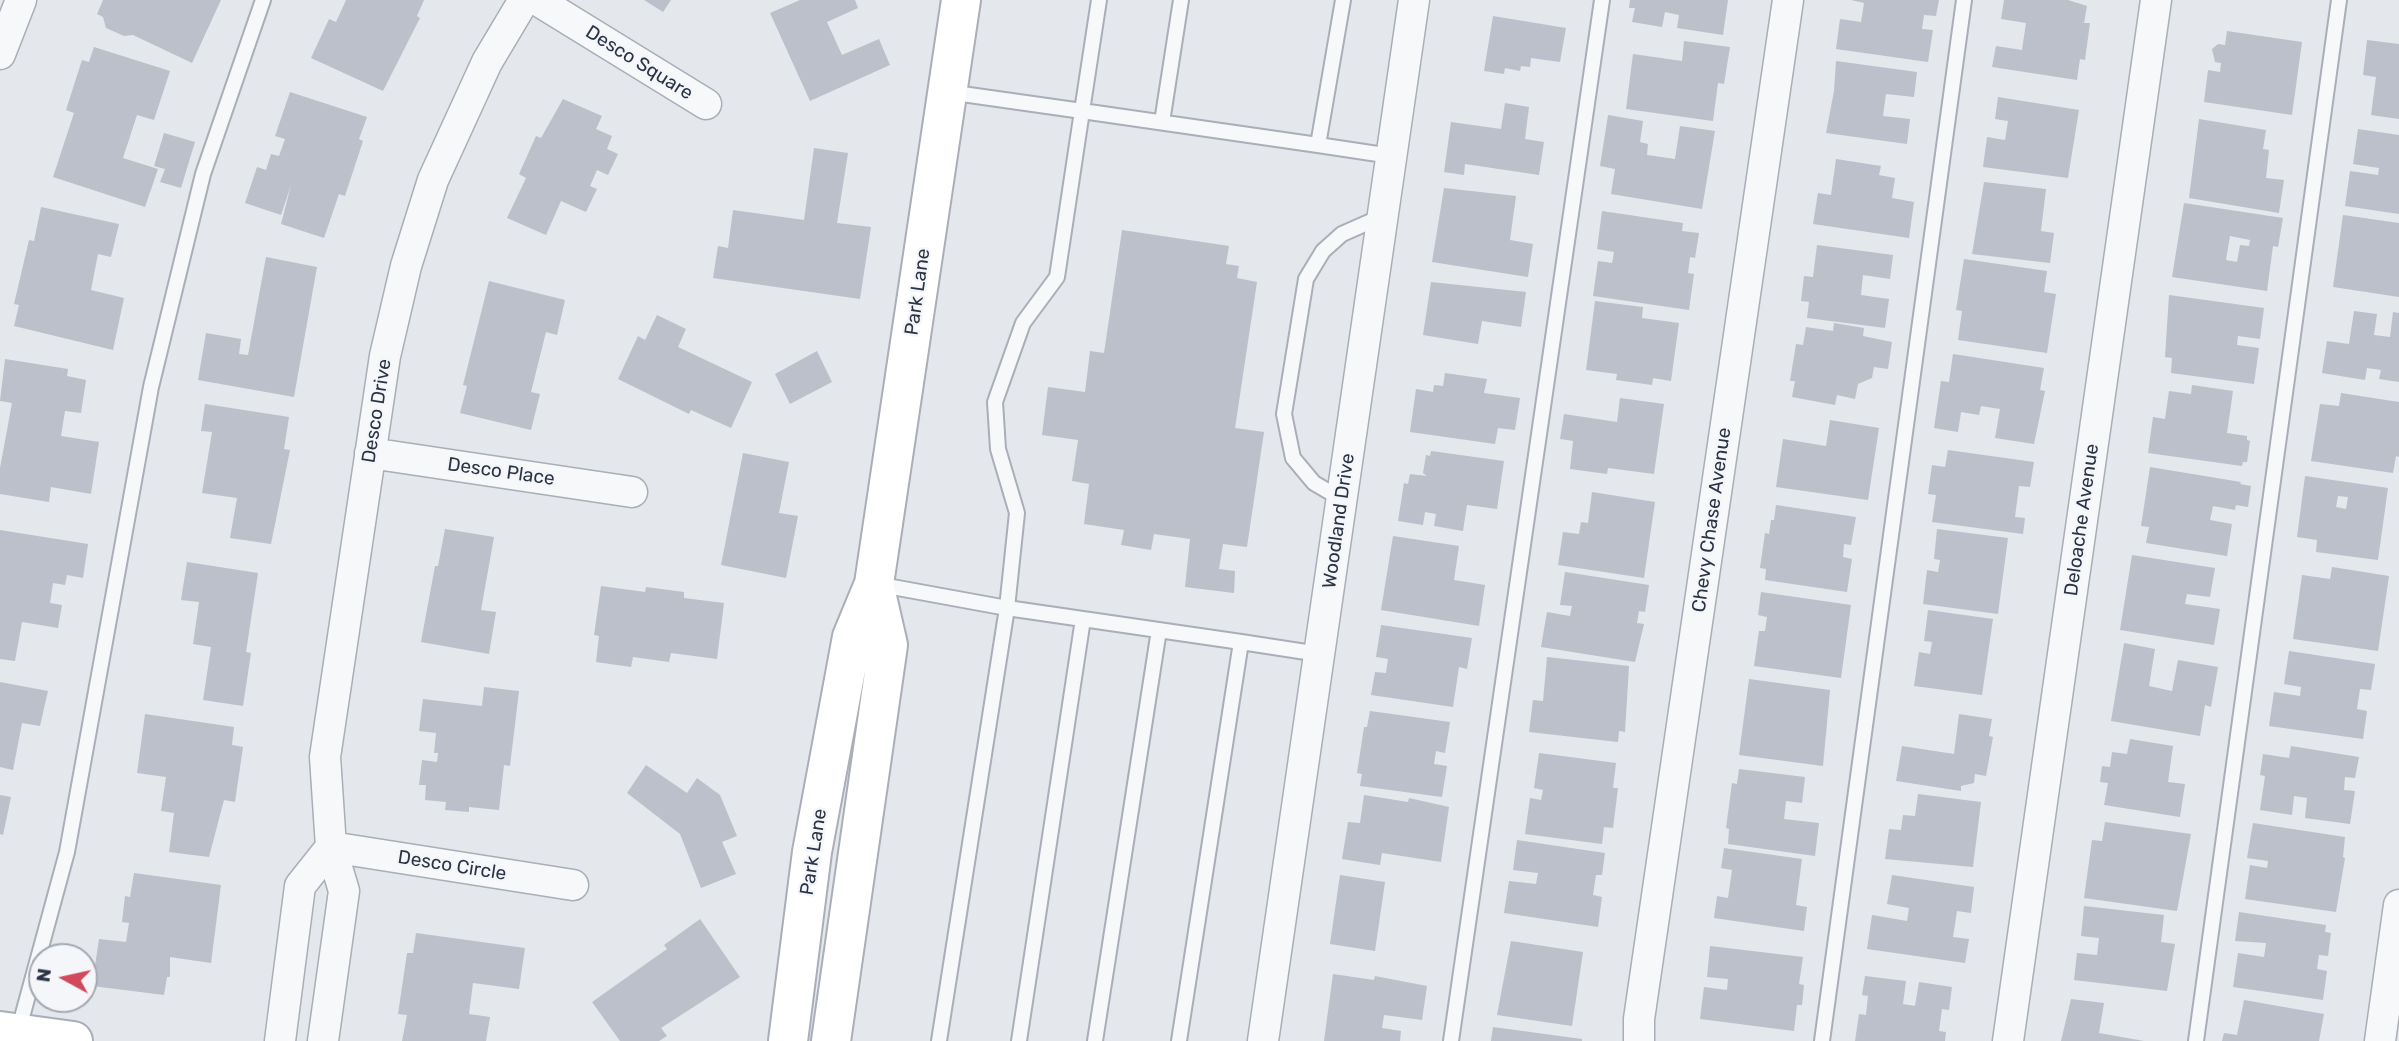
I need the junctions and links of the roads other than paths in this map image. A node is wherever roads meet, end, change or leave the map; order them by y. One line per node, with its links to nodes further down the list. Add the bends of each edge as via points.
1 (21, 0): 15 (street)
2 (263, 0): 35 (lane, via 203,174 151,387 67,852)
3 (524, 0): 23 (street, Desco Drive, via 487,62 433,180 385,356)
4 (537, 0): 17 (street, Desco Square)
5 (961, 0): 16 (street, Park Lane)
6 (1099, 0): 18 (lane)
7 (1181, 0): 19 (lane)
8 (1343, 0): 20 (lane)
9 (1414, 0): 21 (street, Woodland Drive)
10 (1602, 0): 46 (lane)
11 (1788, 0): 47 (street, Chevy Chase Avenue)
12 (1964, 0): 48 (lane)
13 (2157, 0): 49 (street, Deloache Avenue)
14 (2339, 0): 50 (lane)
15 (0, 54)
16 (947, 92): 18 (lane); 26 (street, Park Lane)
17 (706, 104)
18 (1082, 111): 19 (lane); 27 (lane, via 1057,277 1023,323 995,402 998,449 1017,513)
19 (1162, 122): 20 (lane)
20 (1318, 145): 21 (lane)
21 (1391, 156): 22 (street, Woodland Drive)
22 (1382, 216): 25 (street, Woodland Drive); 25 (lane, via 1342,234 1323,251 1306,279 1284,414 1293,458 1314,482)
23 (370, 453): 24 (street, Desco Place); 32 (street, Desco Drive, via 325,757)
24 (632, 492)
25 (1343, 500): 31 (street, Woodland Drive)
26 (874, 584): 27 (lane); 39 (street, Park Lane, via 850,650 812,852); 40 (street, Park Lane, via 888,645)
27 (1007, 608): 28 (lane); 41 (lane)
28 (1083, 619): 29 (lane); 42 (lane)
29 (1159, 631): 30 (lane); 43 (lane)
30 (1241, 642): 31 (lane); 44 (lane)
31 (1319, 654): 45 (street, Woodland Drive)
32 (331, 847): 33 (street, Desco Circle); 37 (street, via 300,886); 38 (street, Desco Drive, via 344,891)
33 (573, 885)
34 (2399, 905): 51 (street)
35 (9, 1032): 36 (street)
36 (73, 1041)
37 (280, 1041)
38 (323, 1041)
39 (788, 1041)
40 (831, 1041)
41 (939, 1041)
42 (1019, 1041)
43 (1095, 1041)
44 (1179, 1041)
45 (1264, 1041)
46 (1451, 1041)
47 (1639, 1041)
48 (1822, 1041)
49 (2008, 1041)
50 (2196, 1041)
51 (2380, 1041)

